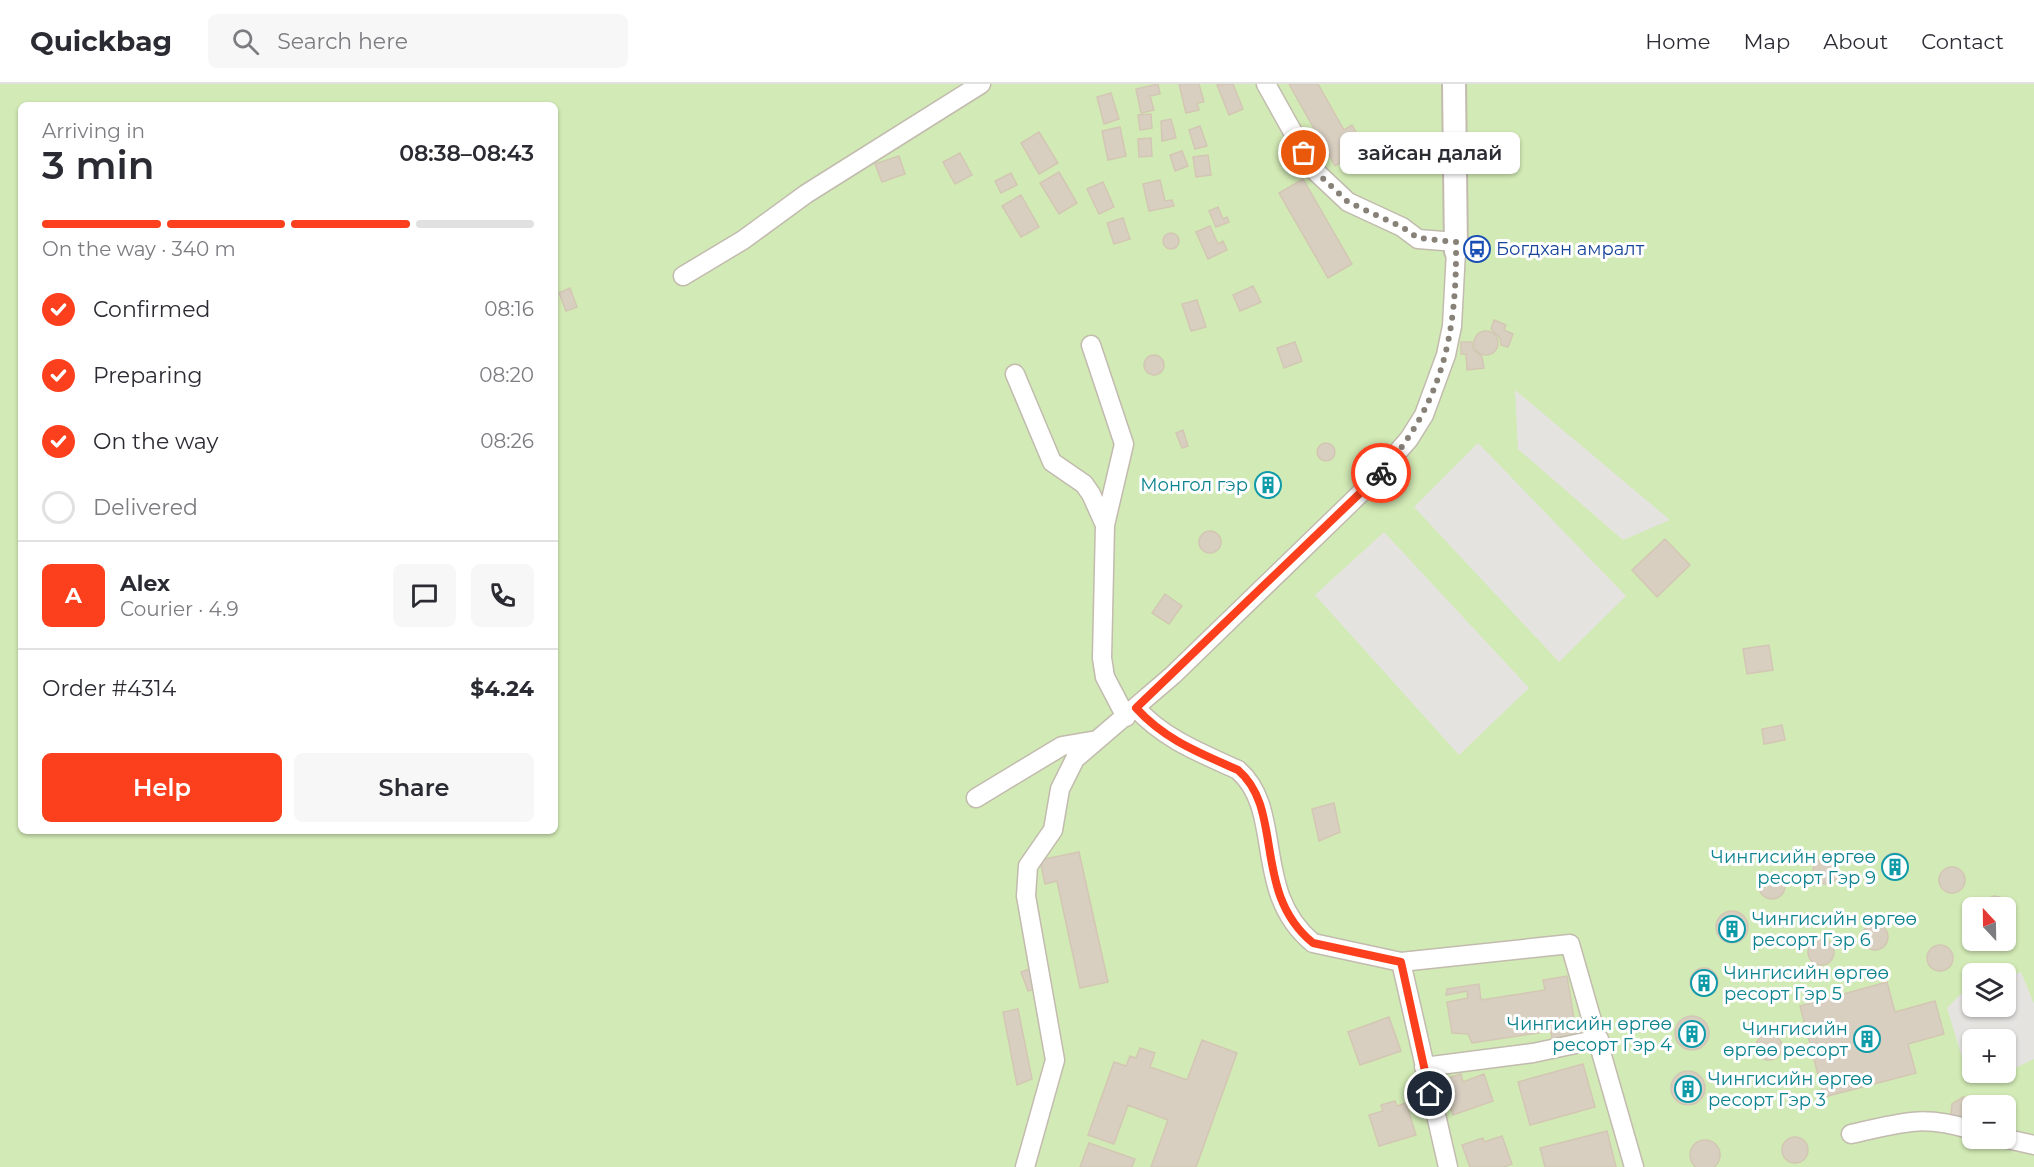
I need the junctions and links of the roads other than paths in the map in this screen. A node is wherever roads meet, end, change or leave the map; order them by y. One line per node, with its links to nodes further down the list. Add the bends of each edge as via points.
1 (981, 84): 5 (street)
2 (1266, 84): 4 (street, via 1314,170 1348,202 1418,238)
3 (1454, 84): 4 (street)
4 (1456, 246): 9 (street, via 1452,326 1446,354 1424,415 1409,439 1366,488)
5 (683, 276)
6 (1091, 345): 8 (street, via 1124,444)
7 (1015, 374): 8 (street, via 1052,462 1083,484)
8 (1105, 525): 9 (street, via 1102,658 1106,676)
9 (1131, 712): 10 (street); 12 (street, via 1164,734 1247,777 1262,814 1279,898 1302,934 1313,943)
10 (1098, 740): 11 (street, via 1062,746); 19 (street, via 1075,759 1059,789 1053,830 1028,866 1026,896 1055,1060)
11 (976, 798)
12 (1401, 962): 13 (street, via 1570,944); 14 (street)
13 (1599, 1039): 14 (street, via 1533,1053); 21 (street)
14 (1424, 1067): 20 (street)
15 (1962, 1127): 16 (street, via 1920,1120)
16 (1851, 1134)
17 (2016, 1141): 18 (street)
18 (2034, 1145)
19 (1025, 1167)
20 (1448, 1167)
21 (1634, 1167)

